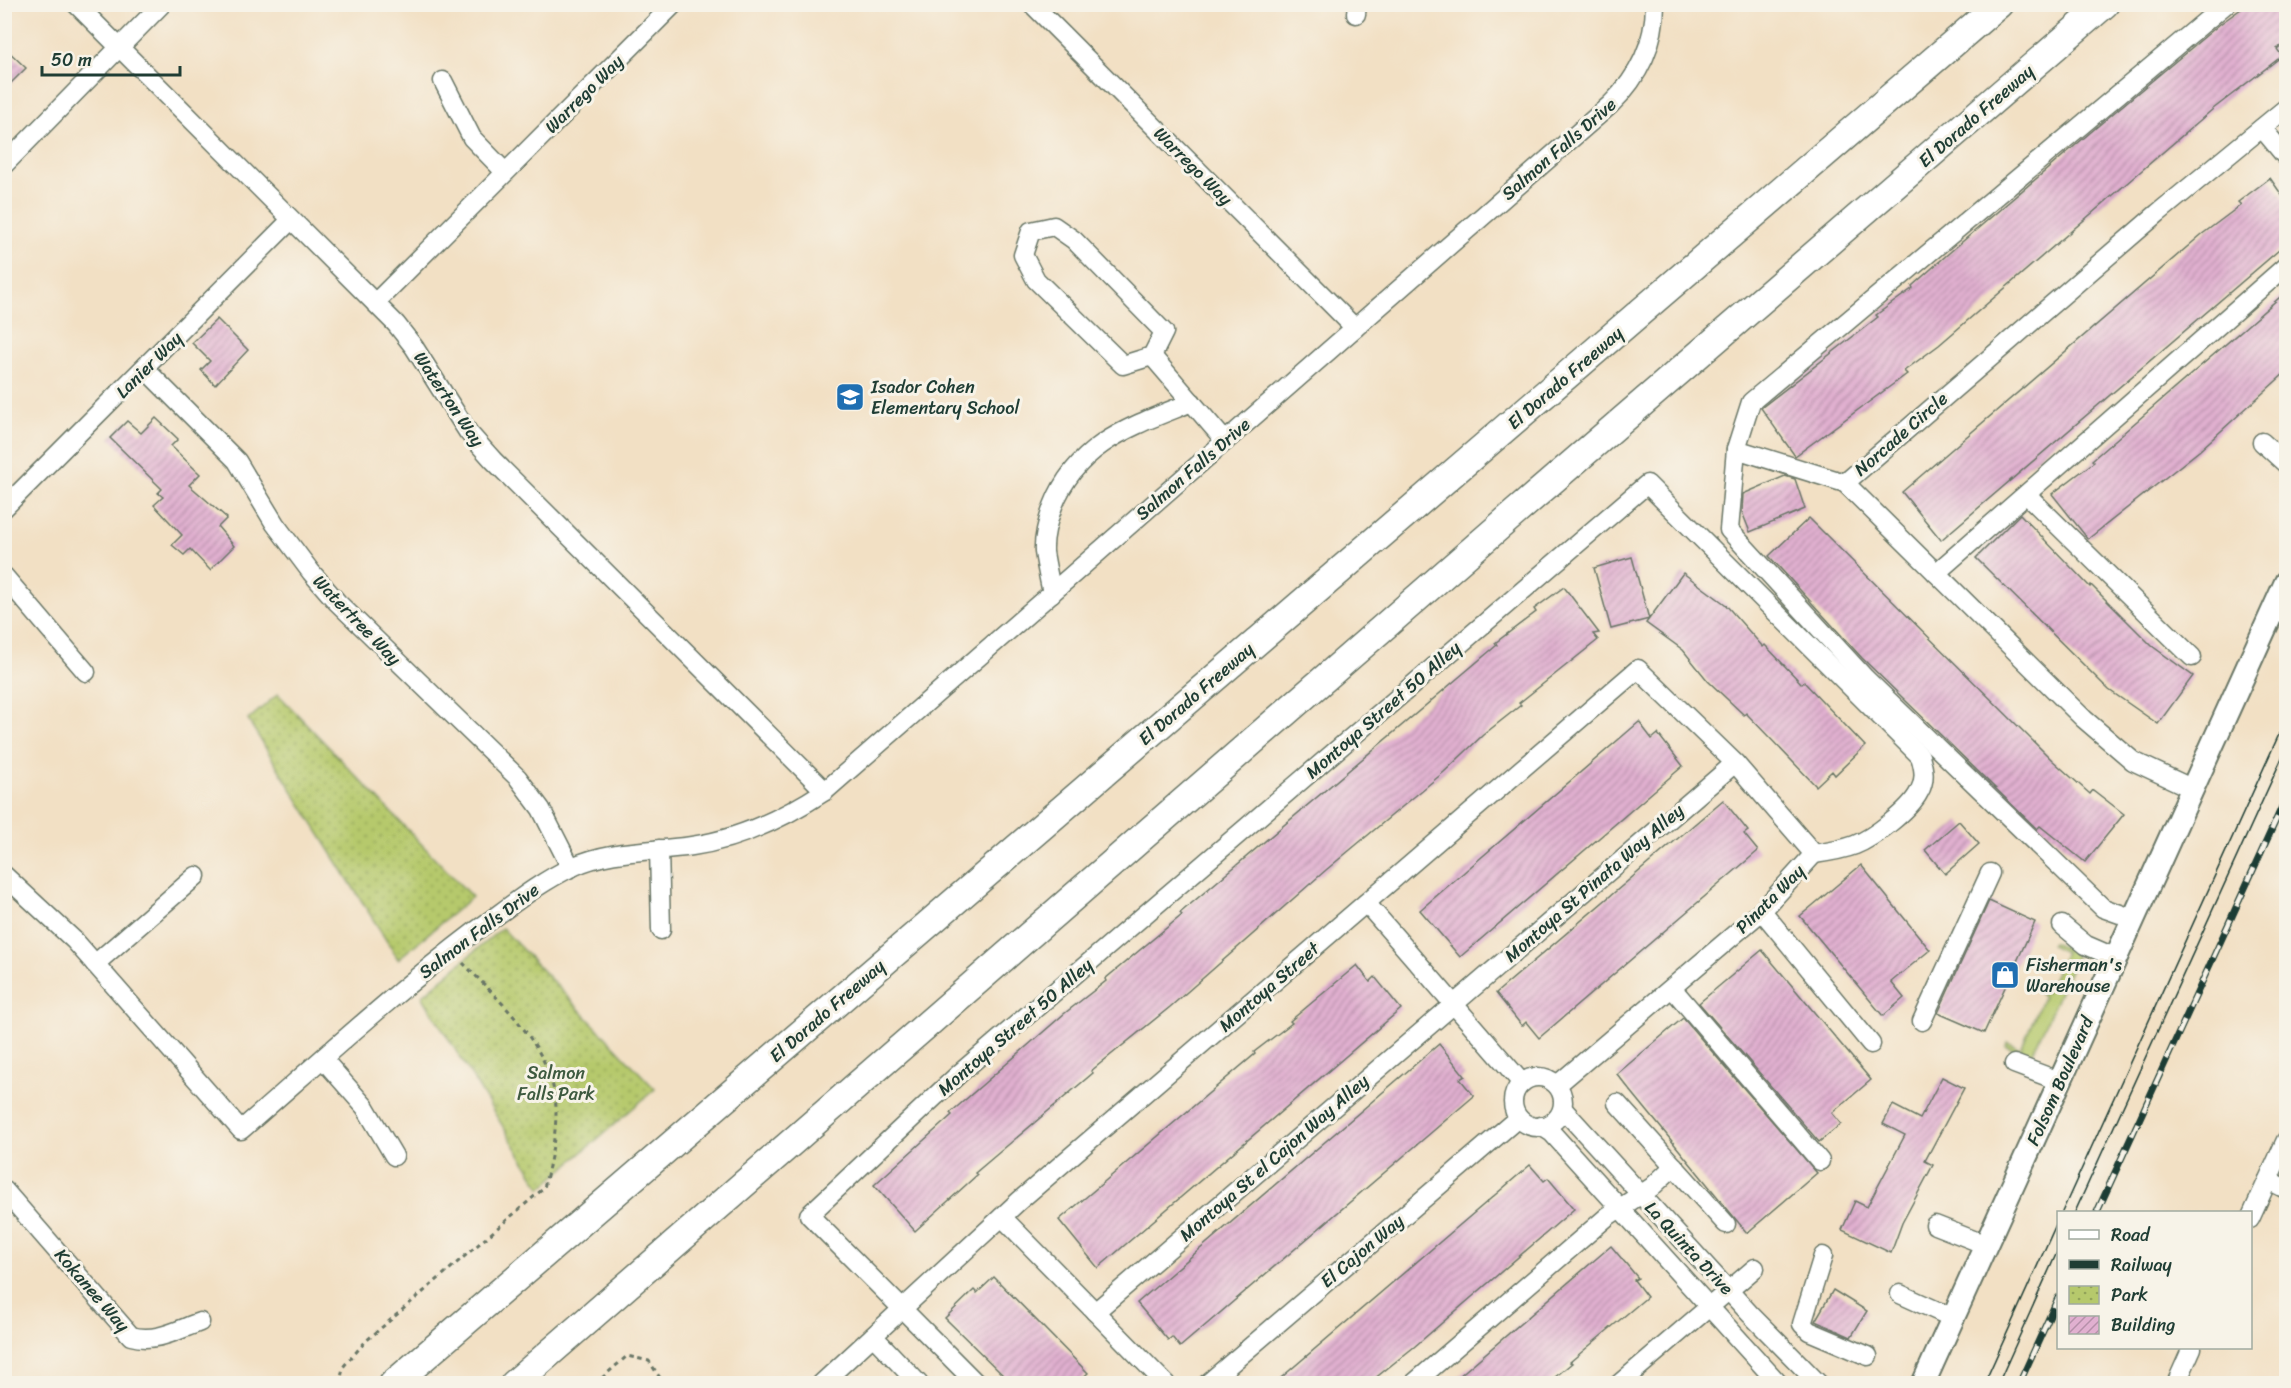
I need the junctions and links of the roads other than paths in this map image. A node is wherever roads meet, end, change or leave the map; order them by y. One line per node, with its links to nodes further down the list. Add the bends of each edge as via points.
1 (76, 4): 9 (street, Waterton Way)
2 (162, 4): 9 (street)
3 (1032, 4): 19 (street, Warrego Way)
4 (1655, 4): 19 (street, Salmon Falls Drive, via 1648,47 1637,73 1620,95)
5 (1999, 4): 92 (highway, El Dorado Freeway)
6 (2105, 4): 93 (highway, El Dorado Freeway)
7 (2226, 4): 25 (street, via 1750,402)
8 (664, 8): 15 (street, Warrego Way)
9 (119, 47): 14 (street); 16 (street, Waterton Way)
10 (443, 81): 15 (street, via 472,138)
11 (2286, 108): 12 (street, Norcade Circle)
12 (2262, 128): 13 (street); 27 (street, Norcade Circle, via 2149,220)
13 (2286, 157)
14 (4, 165)
15 (505, 172): 18 (street, Warrego Way)
16 (291, 220): 18 (street, Waterton Way); 21 (street, Lanier Way)
17 (2286, 266): 28 (street)
18 (375, 303): 39 (street, Waterton Way, via 414,347 447,402 493,460)
19 (1355, 328): 23 (street, Salmon Falls Drive)
20 (1152, 356): 20 (street, via 1164,332 1074,240 1054,226 1031,231 1023,255 1036,280 1123,365); 22 (street)
21 (145, 369): 29 (street, Lanier Way); 42 (street, Watertree Way, via 237,461 275,524 337,602 518,778 541,809)
22 (1192, 402): 23 (street); 33 (street, via 1129,428 1089,452 1072,470 1048,519 1044,550)
23 (1225, 441): 33 (street, Salmon Falls Drive)
24 (2262, 442): 26 (street)
25 (1736, 449): 27 (street); 48 (street, via 1729,530 1865,678 2103,908)
26 (2286, 464)
27 (1845, 483): 30 (street, Norcade Circle)
28 (2027, 495): 30 (street); 34 (street)
29 (4, 508)
30 (1936, 573): 38 (street, Norcade Circle, via 2084,719 2126,755)
31 (4, 576): 36 (street)
32 (2286, 582): 38 (main road, Folsom Boulevard)
33 (1052, 593): 39 (street, Salmon Falls Drive)
34 (2192, 657)
35 (1638, 669): 37 (street, Pinata Way); 46 (street, Montoya Street)
36 (86, 672)
37 (1735, 763): 41 (street, Pinata Way); 54 (street, Montoya St Pinata Way Alley)
38 (2193, 789): 48 (main road, Folsom Boulevard)
39 (825, 791): 40 (street, Salmon Falls Drive, via 792,812 748,832 691,846)
40 (659, 849): 42 (street, Salmon Falls Drive, via 613,853); 50 (street)
41 (1814, 854): 47 (street, Pinata Way); 85 (street, Montoya Street 50 Alley, via 1862,841 1911,803 1923,781 1920,756 1647,484 960,1073 809,1215)
42 (571, 868): 57 (street, Salmon Falls Drive, via 533,890 452,949)
43 (1990, 873): 55 (street)
44 (4, 874): 52 (street, Salmon Falls Drive, via 47,912)
45 (196, 876): 52 (street)
46 (1366, 903): 54 (street); 76 (street, Montoya Street)
47 (1762, 911): 53 (street, Pinata Way); 56 (street)
48 (2134, 919): 51 (main road, Folsom Boulevard)
49 (2062, 925): 51 (street, via 2086,945)
50 (661, 930)
51 (2116, 958): 59 (main road, Folsom Boulevard)
52 (95, 964): 57 (street, Salmon Falls Drive, via 242,1130)
53 (1672, 988): 61 (street, Pinata Way); 68 (street)
54 (1453, 1005): 60 (street); 86 (street, Montoya St el Cajon Way Alley)
55 (1922, 1021)
56 (1871, 1044)
57 (323, 1059): 67 (street, via 365,1107)
58 (2014, 1064): 59 (street)
59 (2059, 1081): 79 (main road, Folsom Boulevard)
60 (1522, 1083): 61 (street, via 1540,1077); 64 (street, via 1513,1103)
61 (1557, 1085): 63 (street)
62 (1617, 1103): 69 (street)
63 (1563, 1109): 65 (street, via 1553,1122); 73 (street, La Quinta Drive)
64 (1518, 1118): 65 (street, via 1531,1126); 98 (street, El Cajon Way)
65 (1541, 1126): 74 (street, La Quinta Drive)
66 (2286, 1140): 70 (street)
67 (394, 1156)
68 (1820, 1161)
69 (1674, 1166): 73 (street); 77 (street)
70 (2268, 1180): 71 (street); 75 (street)
71 (2286, 1189)
72 (4, 1190): 88 (street, Kokanee Way, via 131,1336 156,1339)
73 (1640, 1195): 74 (street); 82 (street, La Quinta Drive)
74 (1620, 1209): 84 (street, La Quinta Drive); 99 (street)
75 (2252, 1215)
76 (1002, 1217): 85 (street, Montoya Street); 86 (street)
77 (1726, 1224)
78 (1935, 1225): 79 (street)
79 (1986, 1245): 87 (main road, Folsom Boulevard)
80 (1823, 1256): 91 (street, via 1802,1324 1809,1331)
81 (1755, 1268): 82 (street)
82 (1728, 1290): 84 (street); 102 (street, La Quinta Drive)
83 (1900, 1294): 87 (street)
84 (1708, 1306): 100 (street); 101 (street, La Quinta Drive)
85 (903, 1309): 89 (street, Montoya Street); 96 (street)
86 (1095, 1312): 97 (street)
87 (1953, 1318): 103 (main road, Folsom Boulevard)
88 (200, 1322)
89 (873, 1336): 94 (street, Montoya Street); 95 (street)
90 (2191, 1349): 104 (street)
91 (1868, 1356)
92 (393, 1383)
93 (514, 1383)
94 (821, 1383)
95 (919, 1383)
96 (977, 1383)
97 (1166, 1383)
98 (1207, 1383)
99 (1413, 1383)
100 (1619, 1383)
101 (1779, 1383)
102 (1819, 1383)
103 (1923, 1383)
104 (2176, 1383)

